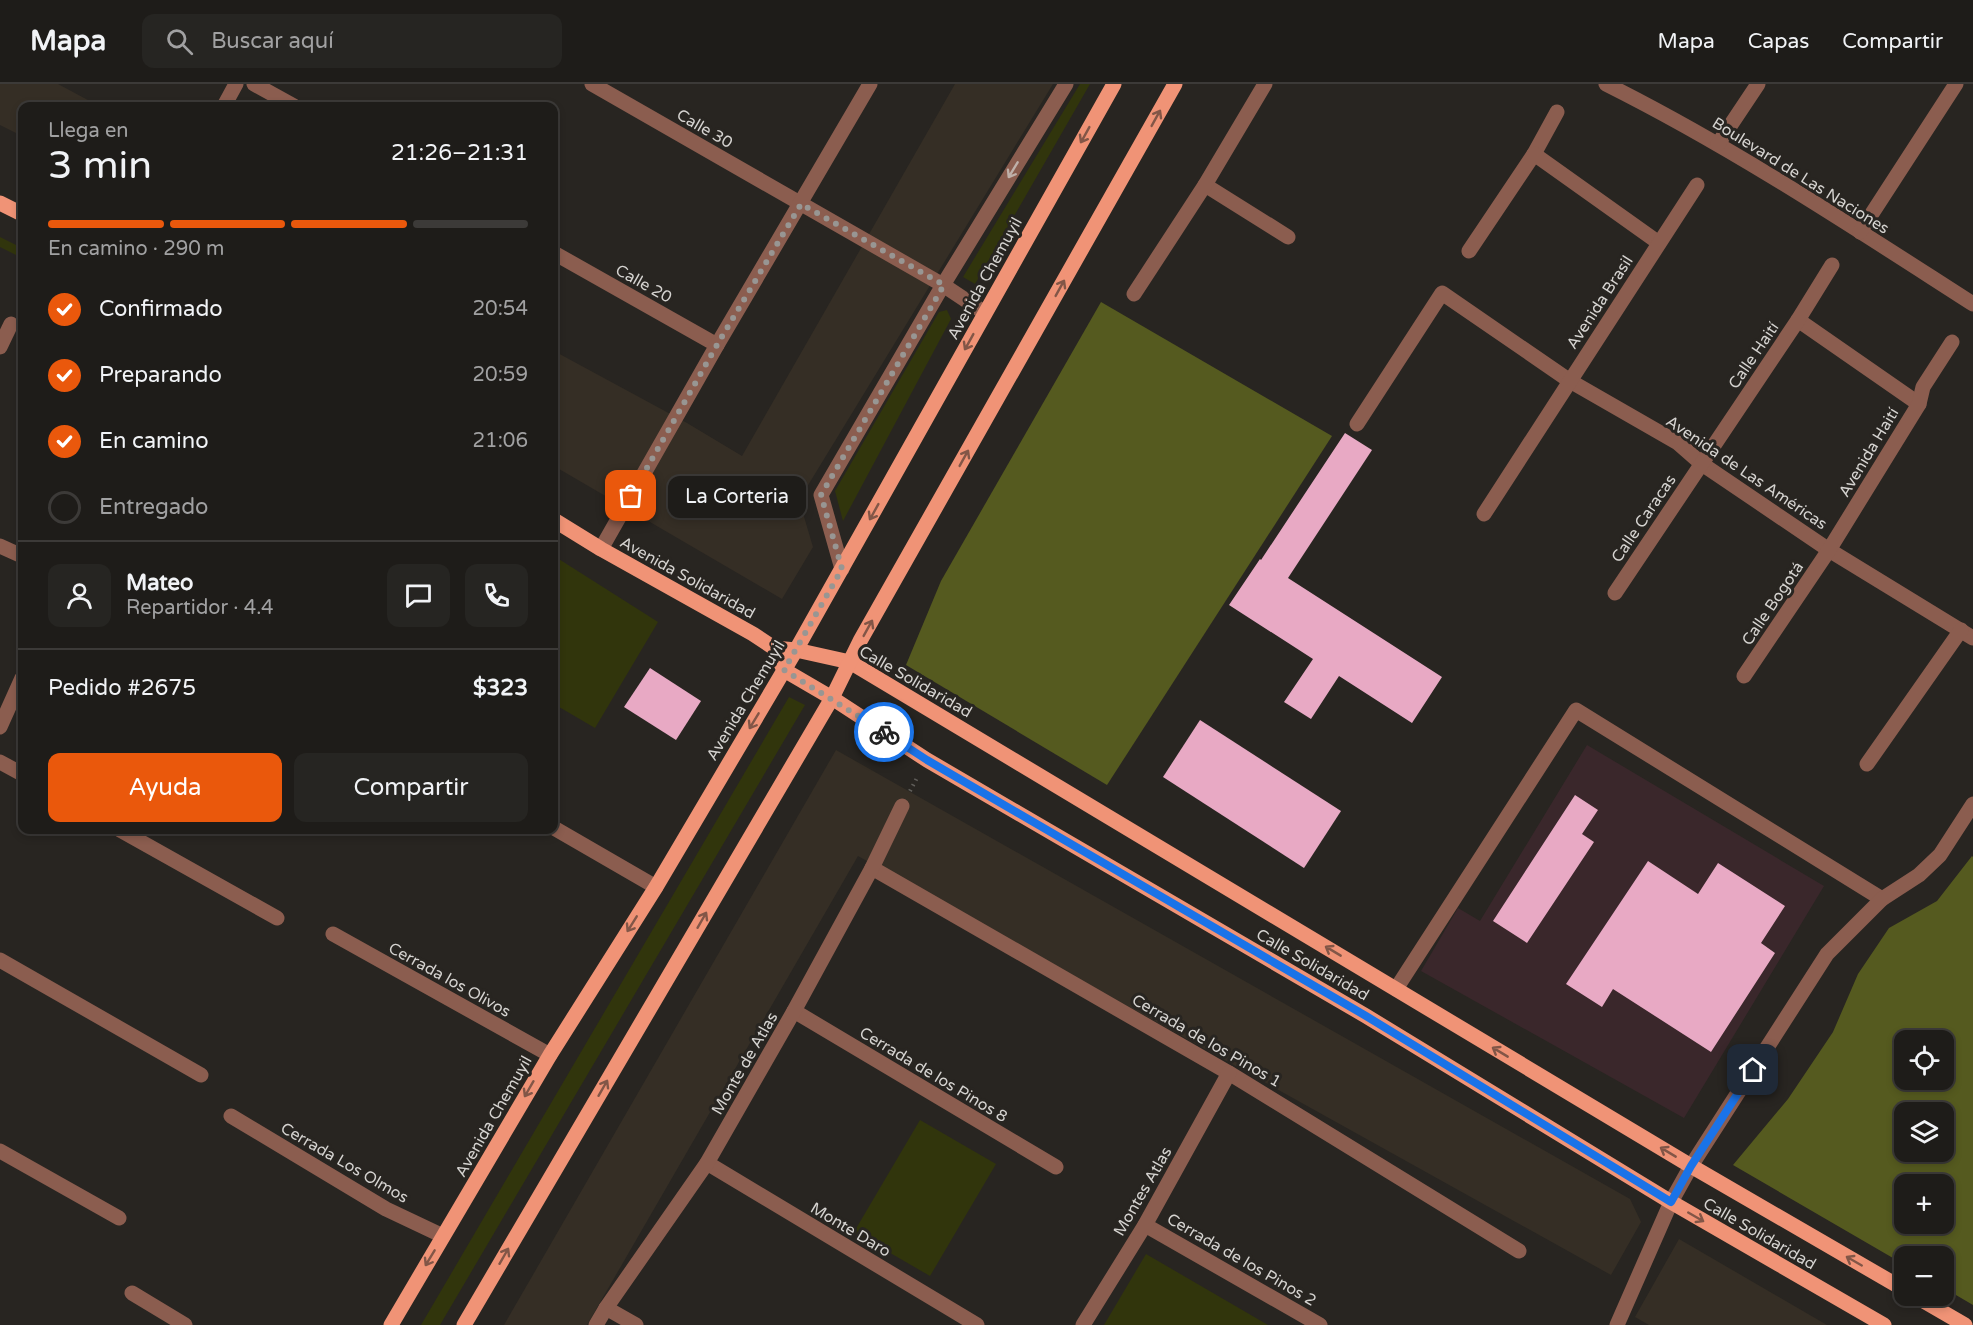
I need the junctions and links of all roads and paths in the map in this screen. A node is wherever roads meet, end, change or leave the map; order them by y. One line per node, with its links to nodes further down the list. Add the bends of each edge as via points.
1 (236, 84): 12 (street)
2 (255, 84): 13 (street)
3 (592, 84): 20 (street, Calle 30)
4 (870, 84): 20 (street)
5 (1066, 84): 28 (street, one-way to 28)
6 (1114, 84): 31 (main road, Avenida Chemuyil, one-way to 31)
7 (1175, 84): 52 (main road, one-way to 7)
8 (1265, 84): 17 (street)
9 (1606, 84): 15 (street, Boulevard de Las Naciones)
10 (1758, 84): 15 (street)
11 (1956, 84): 22 (street)
12 (226, 102)
13 (287, 102)
14 (1557, 112): 16 (street)
15 (1718, 144): 22 (street, Boulevard de Las Naciones)
16 (1534, 154): 24 (street); 25 (street)
17 (1205, 185): 23 (street); 29 (street)
18 (1697, 185): 24 (street, Avenida Brasil)
19 (0, 203): 21 (main road)
20 (801, 204): 28 (street, Calle 30); 35 (street)
21 (18, 212)
22 (1860, 232): 30 (street, Boulevard de Las Naciones)
23 (1288, 237)
24 (1659, 243): 37 (street, Avenida Brasil)
25 (1469, 251)
26 (558, 255): 35 (street, Calle 20)
27 (1832, 265): 32 (street, Calle Haití)
28 (944, 285): 31 (street, Calle 30); 47 (street, via 821,495)
29 (1134, 294)
30 (1973, 304)
31 (985, 313): 47 (main road, Avenida Chemuyil, one-way to 47)
32 (1798, 320): 38 (street, Avenida Haití); 40 (street, Calle Haití)
33 (11, 324): 36 (street)
34 (1952, 342): 38 (street, Avenida Haití, via 1923,387)
35 (717, 345): 44 (street)
36 (0, 347)
37 (1570, 381): 39 (street, Avenida de Las Américas, via 1442,292); 40 (street, Avenida de Las Américas, via 1678,443); 41 (street, Avenida Brasil)
38 (1919, 404): 45 (street, Avenida Haití)
39 (1357, 424)
40 (1702, 464): 45 (street, Avenida de Las Américas); 48 (street, Calle Caracas)
41 (1484, 514)
42 (558, 522): 44 (main road, Avenida Solidaridad)
43 (0, 546): 46 (street)
44 (601, 549): 50 (main road, Avenida Solidaridad)
45 (1829, 550): 49 (street, Avenida de Las Américas); 54 (street, Calle Bogotá)
46 (18, 554)
47 (842, 569): 51 (main road, Avenida Chemuyil)
48 (1615, 593)
49 (1967, 634): 60 (street)
50 (774, 648): 51 (main road, Calle Solidaridad); 53 (main road)
51 (796, 650): 52 (main road, Calle Solidaridad); 53 (main road, Avenida Chemuyil)
52 (850, 662): 56 (main road); 72 (main road, Calle Solidaridad, one-way to 52)
53 (784, 670): 56 (main road, Calle Solidaridad); 67 (main road, Avenida Chemuyil, one-way to 67)
54 (1744, 676)
55 (18, 687): 57 (street)
56 (832, 698): 58 (main road, Calle Solidaridad); 94 (main road, one-way to 56)
57 (0, 727)
58 (927, 760): 63 (path); 82 (main road, Calle Solidaridad, via 1366,1016)
59 (0, 762): 61 (street)
60 (1868, 764)
61 (18, 772)
62 (1973, 804): 68 (street, via 1940,855 1919,875)
63 (902, 806): 66 (street, Monte de Atlas)
64 (558, 830): 67 (street)
65 (127, 834): 69 (street)
66 (872, 868): 73 (street, Monte de Atlas); 75 (street, Cerrada de los Pinos 1)
67 (656, 887): 74 (main road, Avenida Chemuyil, one-way to 74)
68 (1882, 899): 72 (street, via 1576,710); 80 (street, via 1827,954)
69 (277, 918)
70 (333, 934): 74 (street, Cerrada los Olivos)
71 (0, 960): 76 (street)
72 (1396, 989): 80 (main road, Calle Solidaridad, one-way to 72)
73 (794, 1011): 79 (street, Monte de Atlas); 81 (street, Cerrada de los Pinos 8)
74 (550, 1055): 85 (main road, Avenida Chemuyil, one-way to 85)
75 (1229, 1073): 84 (street, Montes Atlas); 86 (street, Cerrada de los Pinos 1)
76 (201, 1075)
77 (231, 1116): 85 (street, Cerrada Los Olmos, via 386,1209)
78 (0, 1151): 83 (street)
79 (707, 1163): 90 (street, Monte de Atlas); 97 (street, Monte Daro)
80 (1691, 1166): 82 (street); 87 (main road, Calle Solidaridad, one-way to 80)
81 (1056, 1167)
82 (1671, 1202): 91 (street); 100 (main road, Calle Solidaridad, one-way to 100)
83 (119, 1218)
84 (1145, 1225): 98 (street, Montes Atlas); 99 (street, Cerrada de los Pinos 2)
85 (443, 1236): 93 (main road, Avenida Chemuyil, one-way to 93)
86 (1519, 1251)
87 (1894, 1284)
88 (132, 1293): 92 (street)
89 (1932, 1306): 101 (main road)
90 (606, 1308): 95 (street, Monte de Atlas); 96 (street)
91 (1623, 1323)
92 (185, 1325)
93 (391, 1325)
94 (464, 1325)
95 (596, 1325)
96 (636, 1325)
97 (977, 1325)
98 (1083, 1325)
99 (1320, 1325)
100 (1884, 1325)
101 (1965, 1325)

